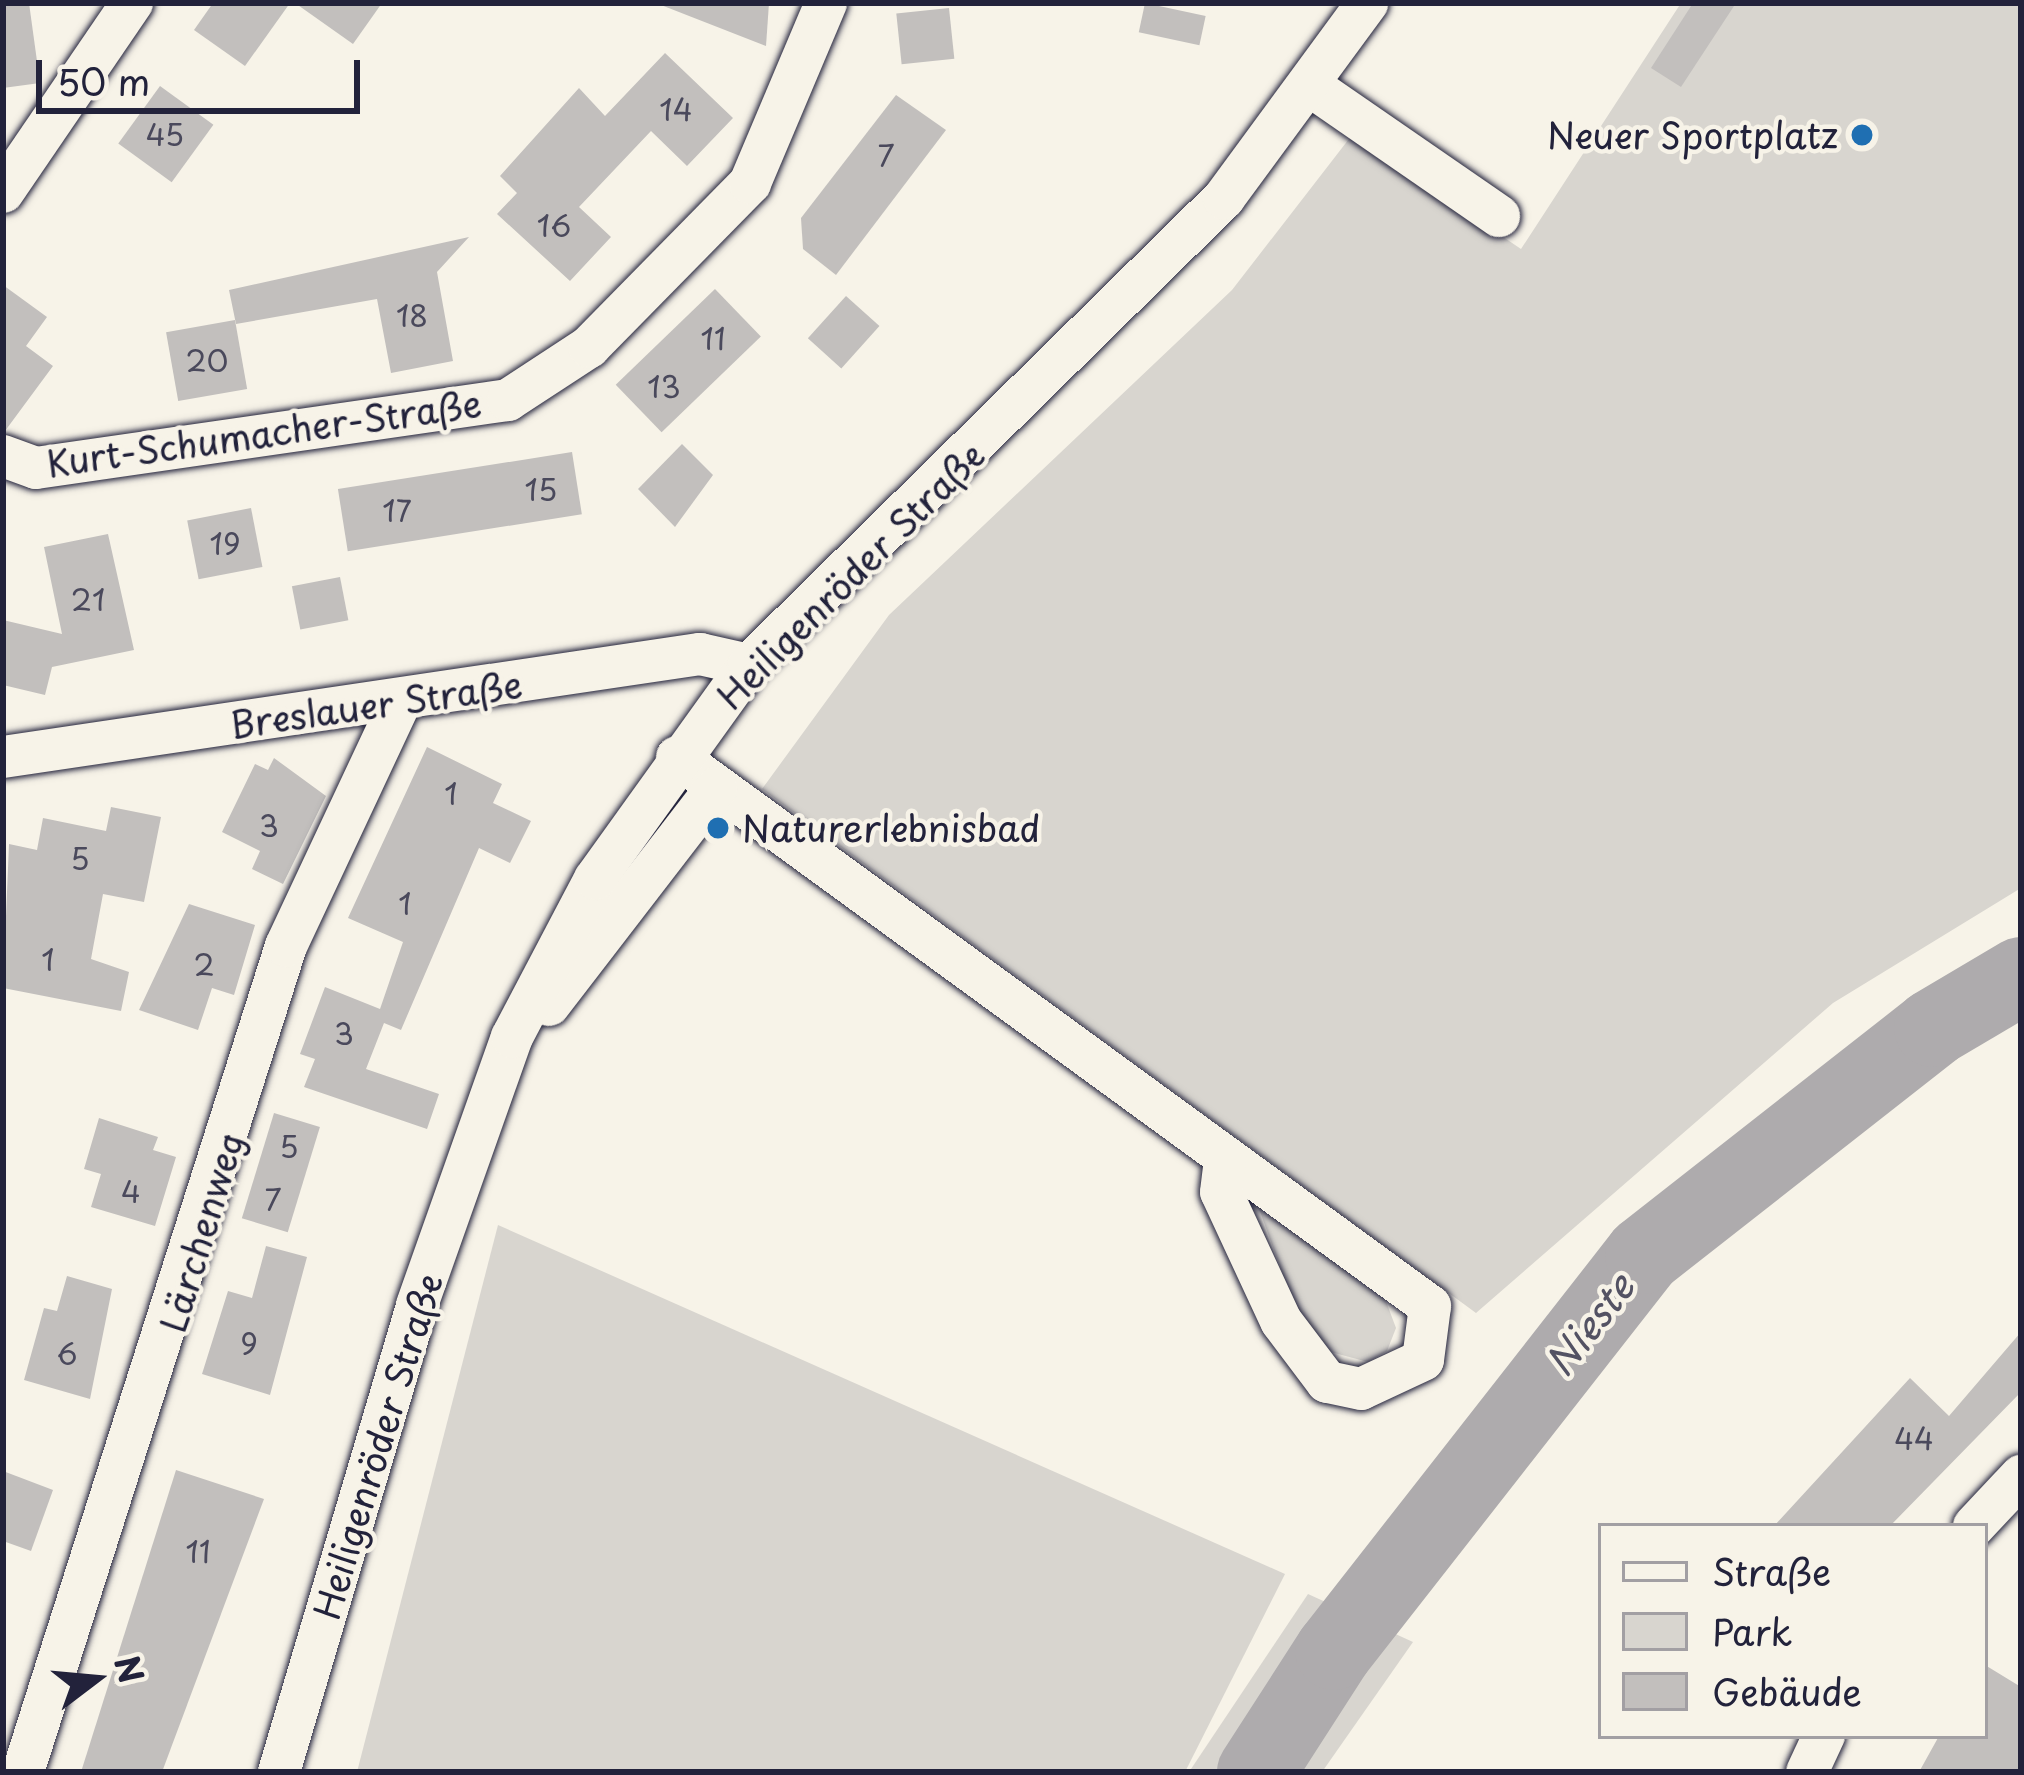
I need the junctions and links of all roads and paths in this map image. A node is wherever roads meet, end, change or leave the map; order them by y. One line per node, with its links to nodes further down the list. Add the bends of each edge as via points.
1 (132, 3): 5 (street)
2 (826, 3): 7 (street, Kurt-Schumacher-Straße, via 750,183 589,347 508,400 36,468)
3 (1367, 3): 4 (street, Heiligenröder Straße)
4 (1309, 85): 6 (street); 8 (street, Heiligenröder Straße, via 1224,198 1099,328)
5 (3, 192)
6 (1499, 216)
7 (3, 456)
8 (748, 665): 9 (street, Breslauer Straße, via 700,654); 11 (street, Heiligenröder Straße)
9 (401, 701): 10 (street, Breslauer Straße); 18 (street, Lärchenweg, via 286,946)
10 (3, 757)
11 (677, 757): 12 (street); 13 (street, Heiligenröder Straße)
12 (716, 788): 13 (street, via 612,932); 14 (street)
13 (512, 1037): 19 (street, Heiligenröder Straße, via 417,1305)
14 (1225, 1157): 14 (street, via 1430,1306 1423,1360 1361,1389 1327,1382 1281,1321 1221,1192)
15 (2021, 1477): 16 (street)
16 (1977, 1523)
17 (1823, 1739): 20 (street)
18 (23, 1772)
19 (279, 1772)
20 (1807, 1772)

